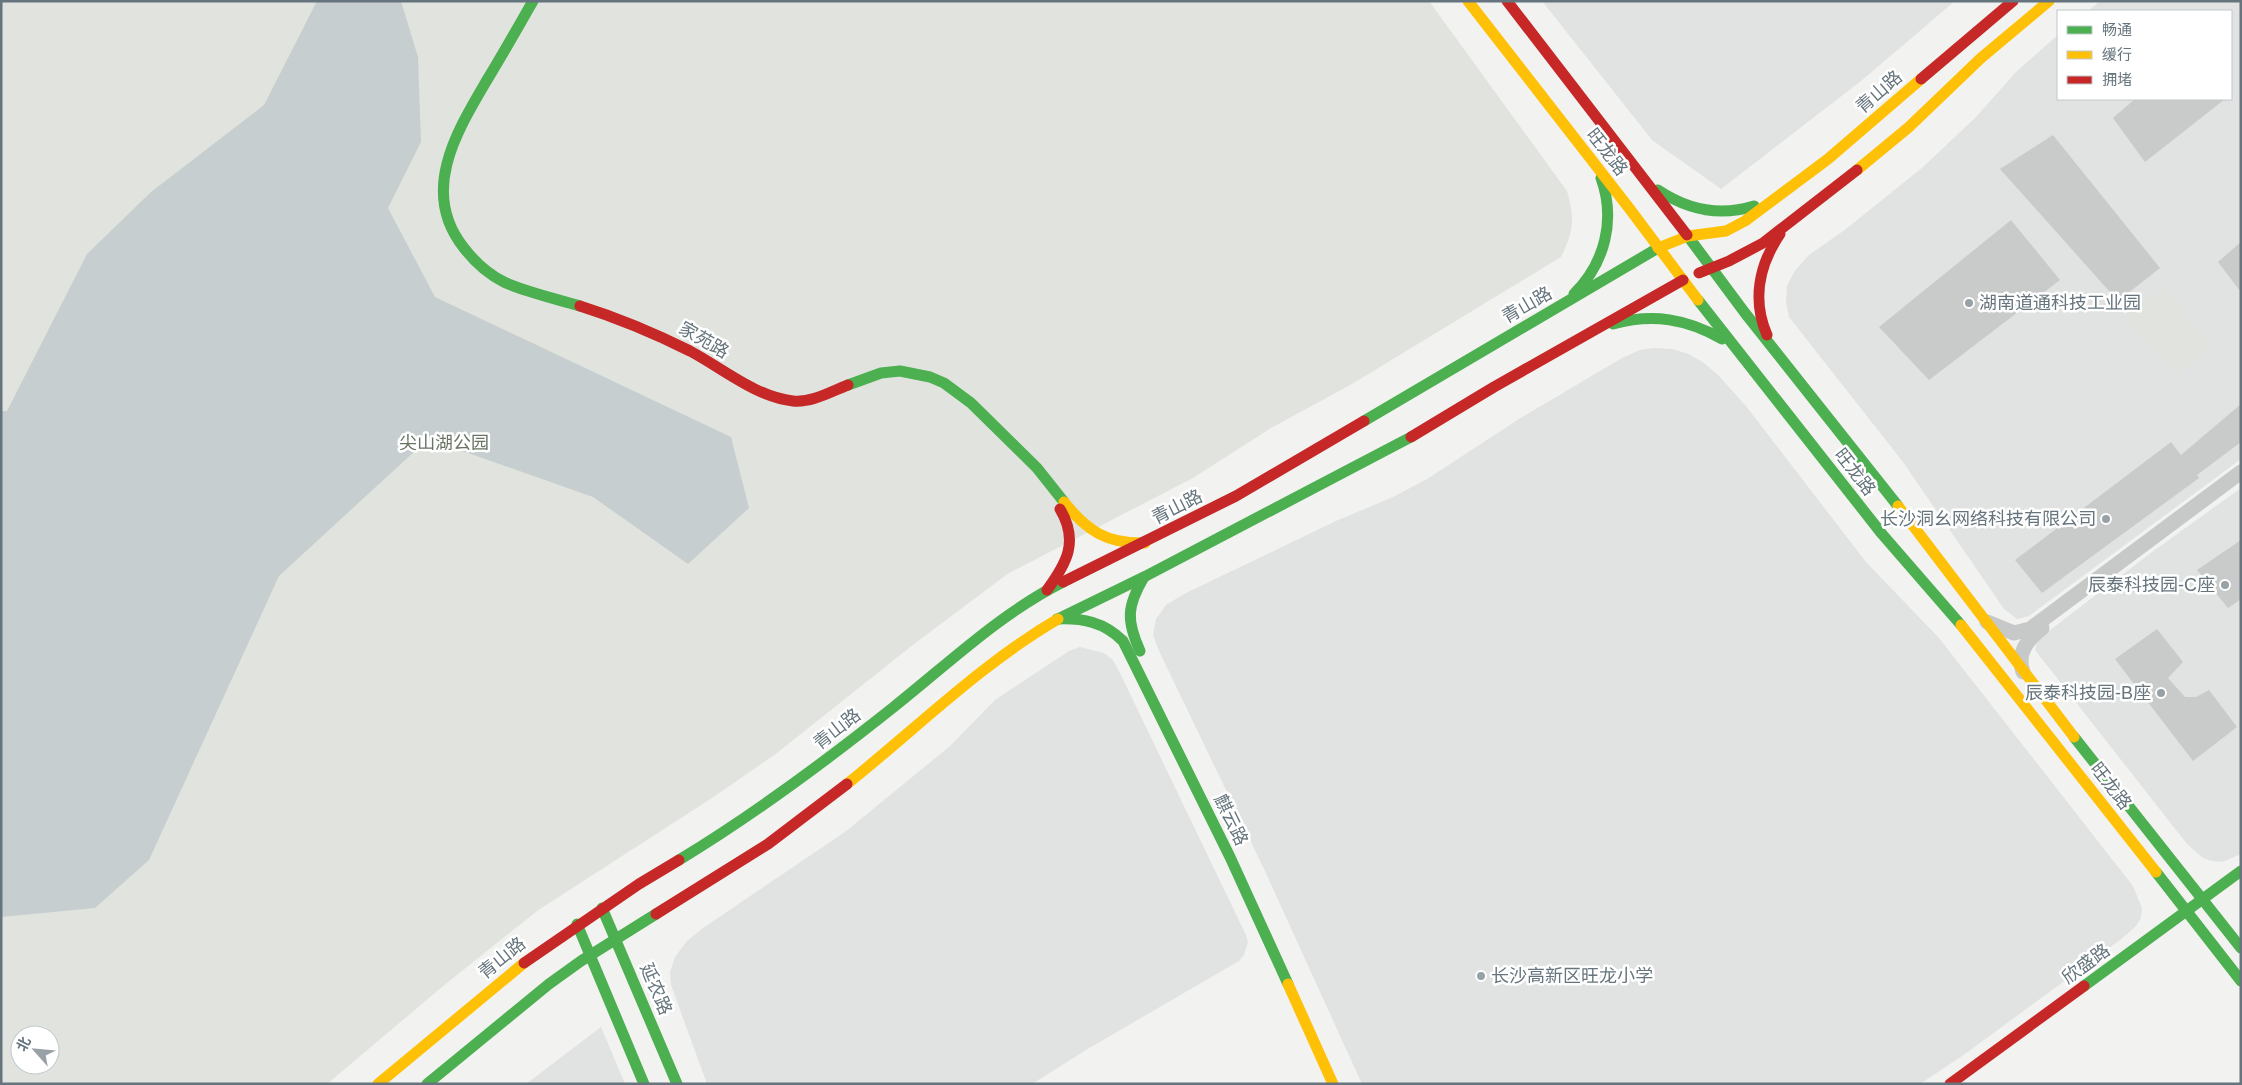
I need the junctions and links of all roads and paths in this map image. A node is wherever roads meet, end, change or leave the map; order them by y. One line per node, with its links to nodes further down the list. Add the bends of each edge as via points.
1 (525, 1): 23 (main road, 家苑路, via 462,109 438,166 438,205 443,222 457,252 468,265 501,288 625,326 687,358 739,391 777,406 793,410 811,408 882,382 908,381 928,385 946,395 1033,472 1065,517 1070,529 1070,542 1062,568)
2 (533, 1): 21 (main road, 家苑路, via 465,119 446,169 444,206 454,235 461,248 486,272 504,282 627,321 691,352 744,384 780,398 808,400 881,373 900,371 930,376 978,409 1037,468 1087,528 1108,540)
3 (1468, 1): 7 (main road, 旺龙路)
4 (1507, 1): 8 (main road, 旺龙路)
5 (2013, 1): 9 (main road, 青山路)
6 (2049, 1): 10 (main road, via 1981,58 1909,127)
7 (1594, 164): 12 (main road, 旺龙路); 15 (main road, via 1604,184 1607,202 1604,248 1596,267)
8 (1648, 183): 9 (main road, via 1679,202 1708,212 1726,214 1760,204); 11 (main road, 旺龙路)
9 (1788, 190): 11 (main road, 青山路, via 1726,231)
10 (1788, 224): 13 (main road, via 1746,252); 17 (main road, via 1762,269 1760,290 1762,323)
11 (1688, 236): 12 (main road, 青山路); 13 (main road, 旺龙路)
12 (1658, 248): 14 (main road, 旺龙路); 15 (main road, 青山路)
13 (1712, 268): 14 (main road); 17 (main road, 旺龙路)
14 (1683, 280): 16 (main road); 18 (main road, 旺龙路)
15 (1568, 302): 21 (main road, 青山路, via 1236,496)
16 (1590, 333): 18 (main road, via 1639,318 1672,318 1706,329 1724,340); 22 (main road, via 1394,447)
17 (1777, 352): 24 (main road, 旺龙路, via 1877,478)
18 (1743, 359): 31 (main road, 旺龙路, via 1882,534 1961,625)
19 (2241, 472): 24 (street, via 2030,628 2014,633)
20 (2241, 480): 26 (street, via 2033,634 2022,652 2021,667)
21 (1145, 543): 23 (main road, 青山路)
22 (1144, 577): 25 (main road); 42 (main road, 麒云路, via 1129,607 1131,631 1263,906)
23 (1047, 590): 30 (main road, 青山路, via 1000,622 838,752 773,799)
24 (1980, 617): 26 (main road, 旺龙路)
25 (1057, 619): 33 (main road, via 979,673 810,814 768,844); 41 (main road, 麒云路, via 1091,621 1114,632 1123,641 1234,865)
26 (2025, 675): 29 (main road, 旺龙路)
27 (2241, 871): 29 (main road, 欣盛路)
28 (2241, 883): 29 (main road, 欣盛路)
29 (2205, 904): 31 (main road, 欣盛路); 34 (main road, 旺龙路)
30 (602, 908): 32 (main road, 青山路); 33 (main road, 延农路)
31 (2190, 915): 36 (main road, 旺龙路); 43 (main road, 欣盛路); 44 (main road, 欣盛路)
32 (577, 924): 35 (main road); 37 (main road, 青山路, via 535,953)
33 (615, 938): 35 (main road); 40 (main road, 延农路)
34 (2241, 948)
35 (590, 955): 38 (main road, via 549,984); 39 (main road)
36 (2241, 981)
37 (378, 1084)
38 (427, 1084)
39 (644, 1084)
40 (677, 1084)
41 (1333, 1084)
42 (1343, 1084)
43 (1950, 1084)
44 (1964, 1084)

